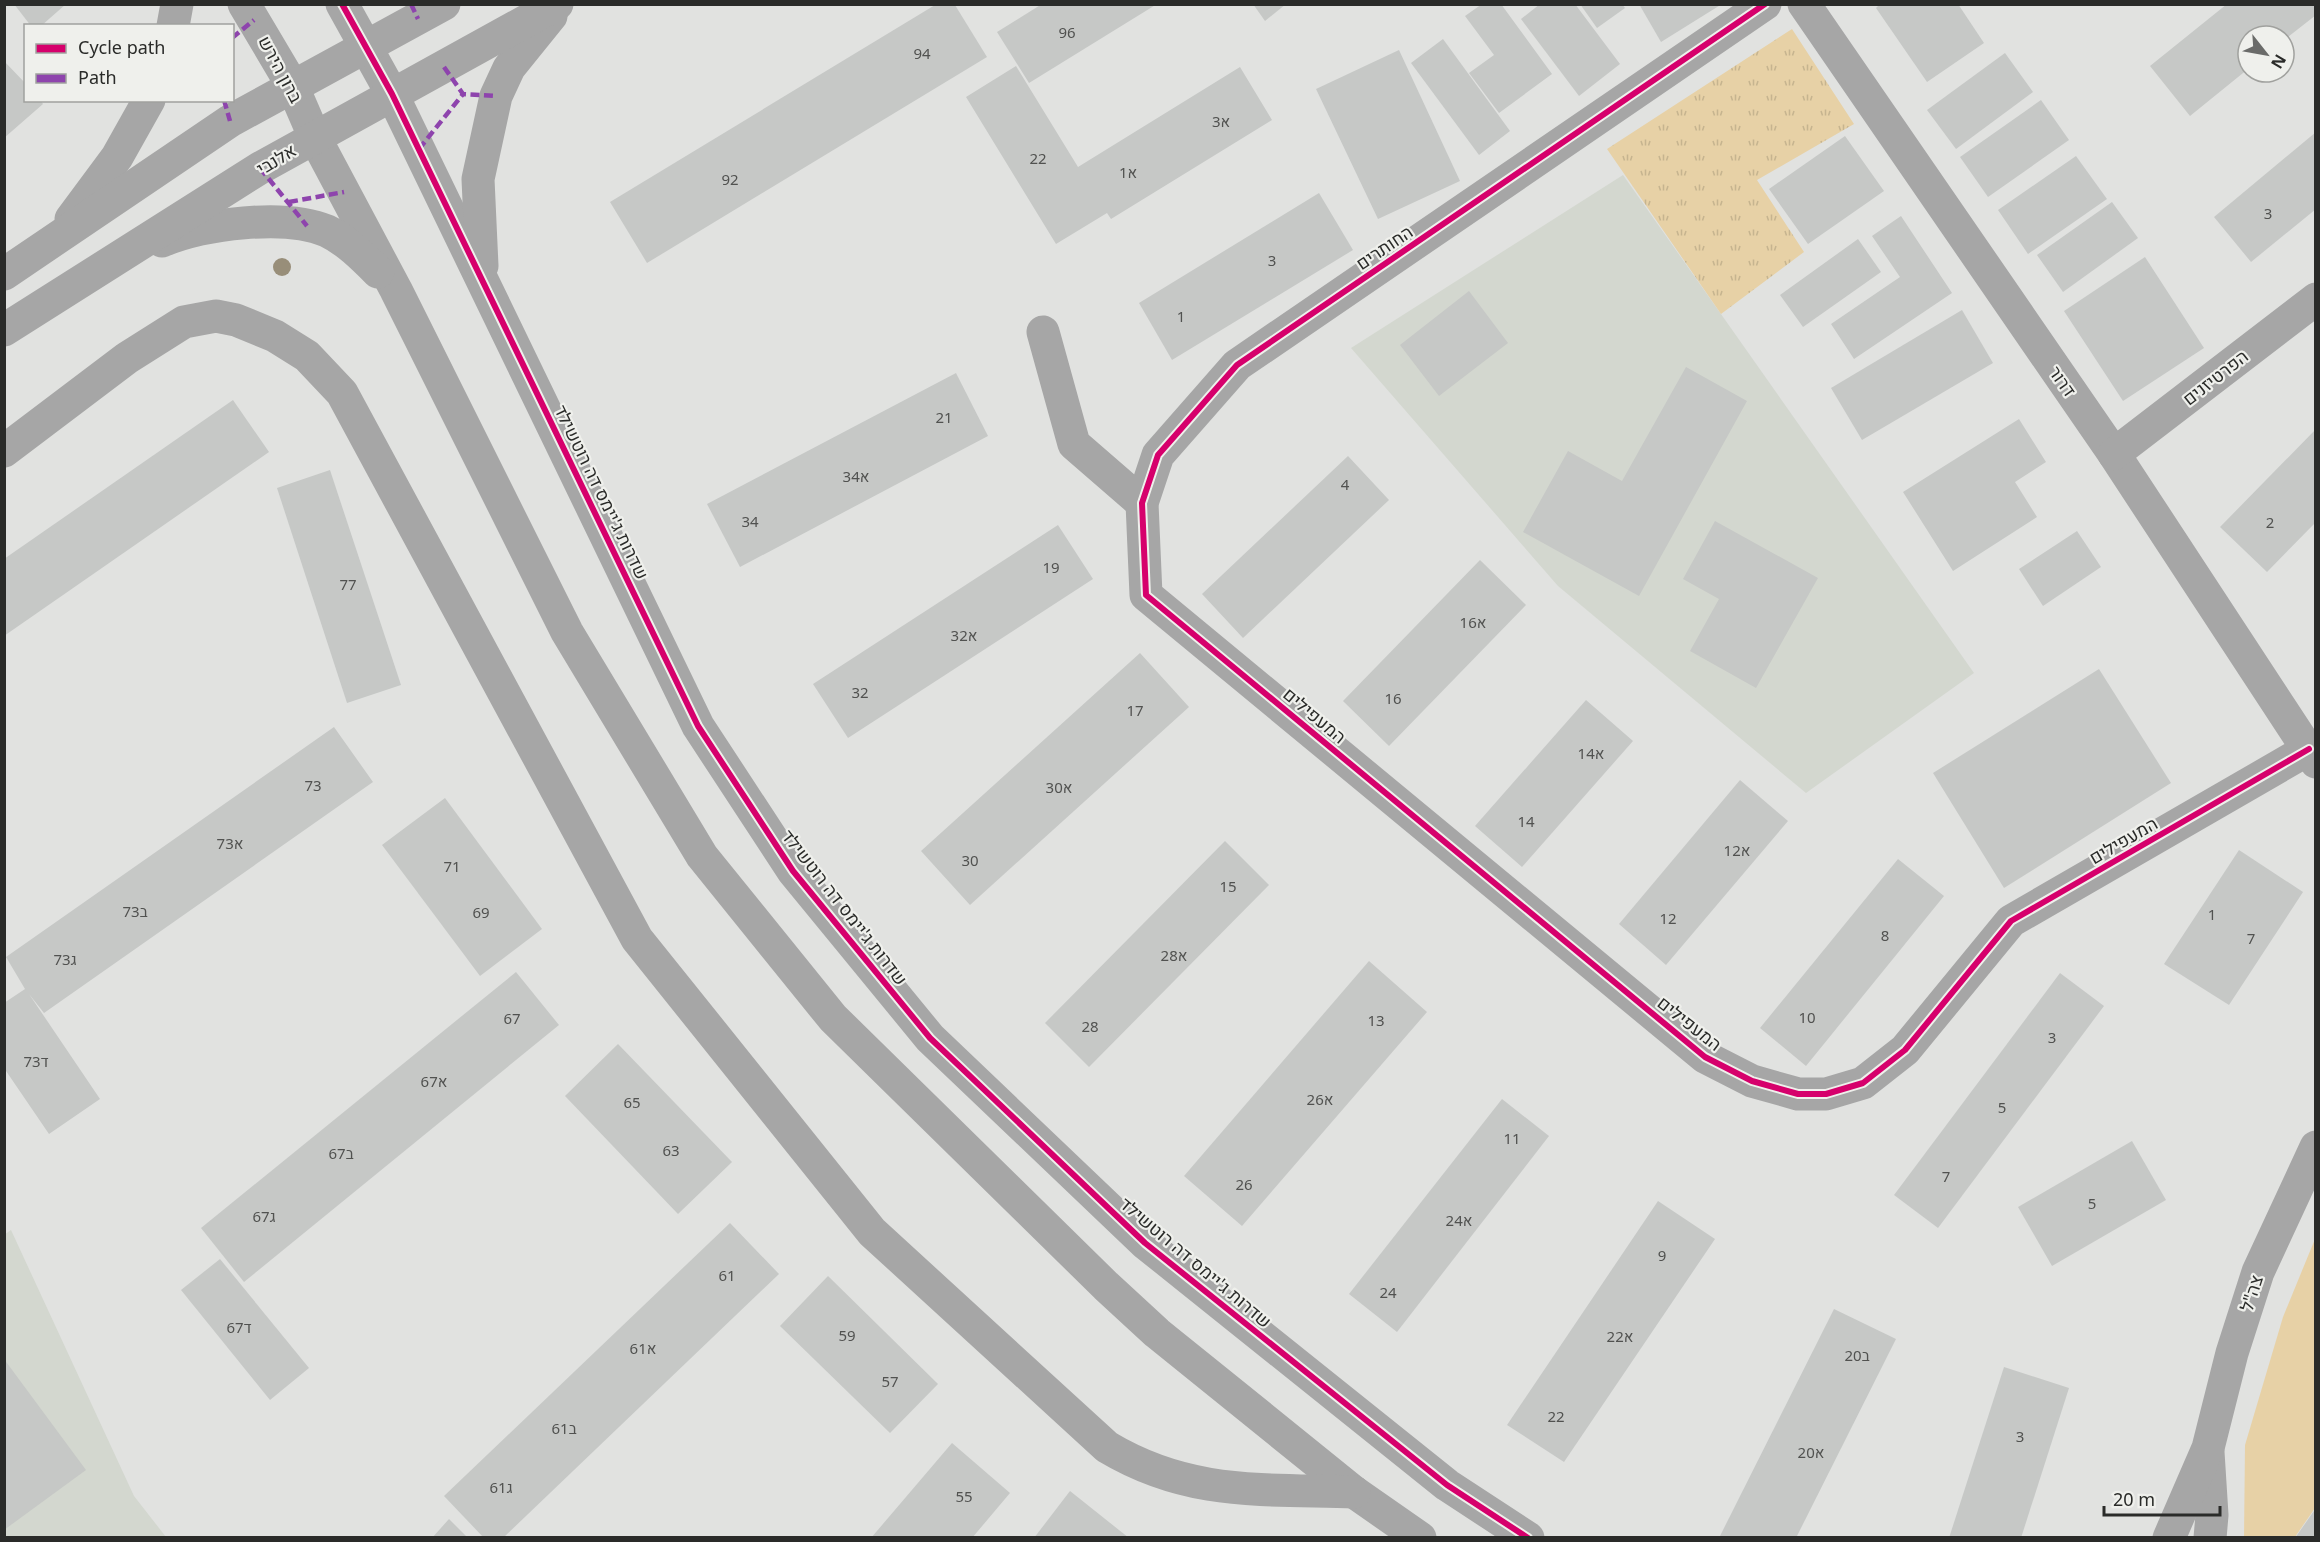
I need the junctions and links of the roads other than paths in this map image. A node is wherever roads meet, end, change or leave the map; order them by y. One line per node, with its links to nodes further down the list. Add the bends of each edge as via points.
1 (177, 4): 8 (street)
2 (244, 4): 10 (street, ברון הירש)
3 (342, 4): 9 (street)
4 (444, 4): 9 (street)
5 (559, 4): 11 (street, אלנבי); 17 (street, via 509,68 496,96 478,179)
6 (1765, 4): 24 (street, החותרים, via 1238,365 1158,455)
7 (1804, 4): 23 (street, דרור)
8 (173, 24)
9 (366, 46): 10 (street); 11 (street)
10 (292, 86): 13 (street, ברון הירש); 14 (street, via 230,122)
11 (392, 94): 13 (street, אלנבי); 17 (street, שדרות ג'יימס דה רוטשילד)
12 (148, 102): 14 (street, via 117,157)
13 (314, 136): 15 (street, אלנבי); 18 (street)
14 (52, 243): 16 (street)
15 (107, 264): 18 (street, via 172,237 214,228 274,223 327,232 345,243); 20 (street, אלנבי)
16 (4, 274)
17 (482, 280): 31 (street, שדרות ג'יימס דה רוטשילד, via 698,726 793,871 922,1029 1145,1243 1447,1485)
18 (396, 290): 29 (street, via 567,633 702,856 832,1018 1089,1270 1156,1333)
19 (2316, 299): 23 (street, הפרטיזנים)
20 (4, 330)
21 (1043, 332): 24 (street, via 1074,444)
22 (4, 451): 29 (street, via 127,358 184,322 216,316 236,320 275,336 307,356 342,393 637,939 872,1232 1107,1447 1136,1464 1213,1487)
23 (2114, 454): 26 (street, דרור)
24 (1142, 503): 25 (street, החותרים)
25 (1146, 595): 26 (street, המעפילים, via 1705,1057 1752,1081 1798,1094 1826,1094 1863,1083 1905,1050 2011,921)
26 (2312, 755)
27 (2316, 1147): 28 (street, צה"ל, via 2258,1272)
28 (2208, 1448): 32 (street, צה"ל); 33 (street, צה"ל)
29 (1354, 1492): 30 (street)
30 (1420, 1538)
31 (1528, 1538)
32 (2169, 1538)
33 (2210, 1538)

